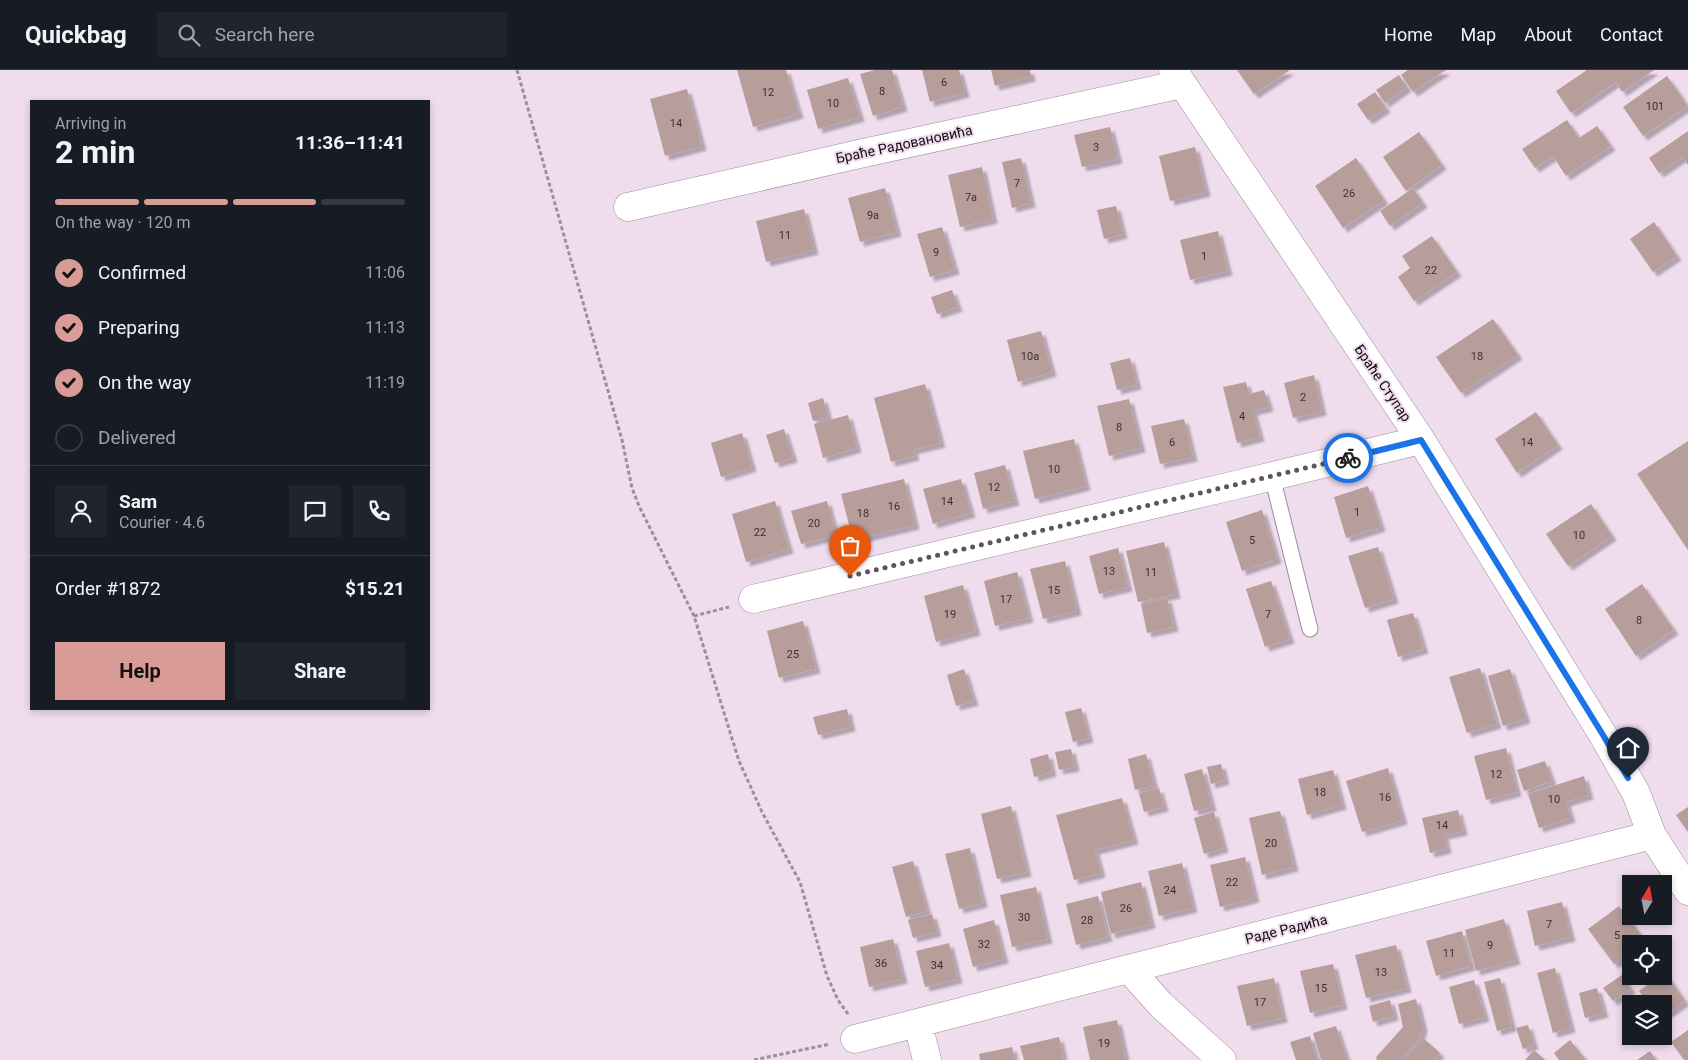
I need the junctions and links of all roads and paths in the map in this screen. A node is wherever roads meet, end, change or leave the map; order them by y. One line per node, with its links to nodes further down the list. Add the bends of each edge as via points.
1 (517, 70): 7 (path, via 622,440 632,488)
2 (1177, 77): 3 (street, Браће Радовановића); 4 (street, Браће Ступар)
3 (628, 207)
4 (1421, 440): 5 (street); 9 (street, Браће Ступар, via 1603,735 1636,793)
5 (1272, 476): 6 (street); 8 (lane)
6 (753, 599): 7 (path)
7 (694, 616): 13 (path, via 739,761 800,882 827,976 838,1000)
8 (1310, 629)
9 (1652, 835): 10 (street); 11 (street, Раде Радића)
10 (1688, 891)
11 (1129, 969): 12 (street, Раде Радића); 16 (street, via 1161,1005)
12 (918, 1024): 13 (street, Раде Радића); 15 (street)
13 (865, 1037): 14 (path)
14 (754, 1060)
15 (928, 1060)
16 (1222, 1060)

